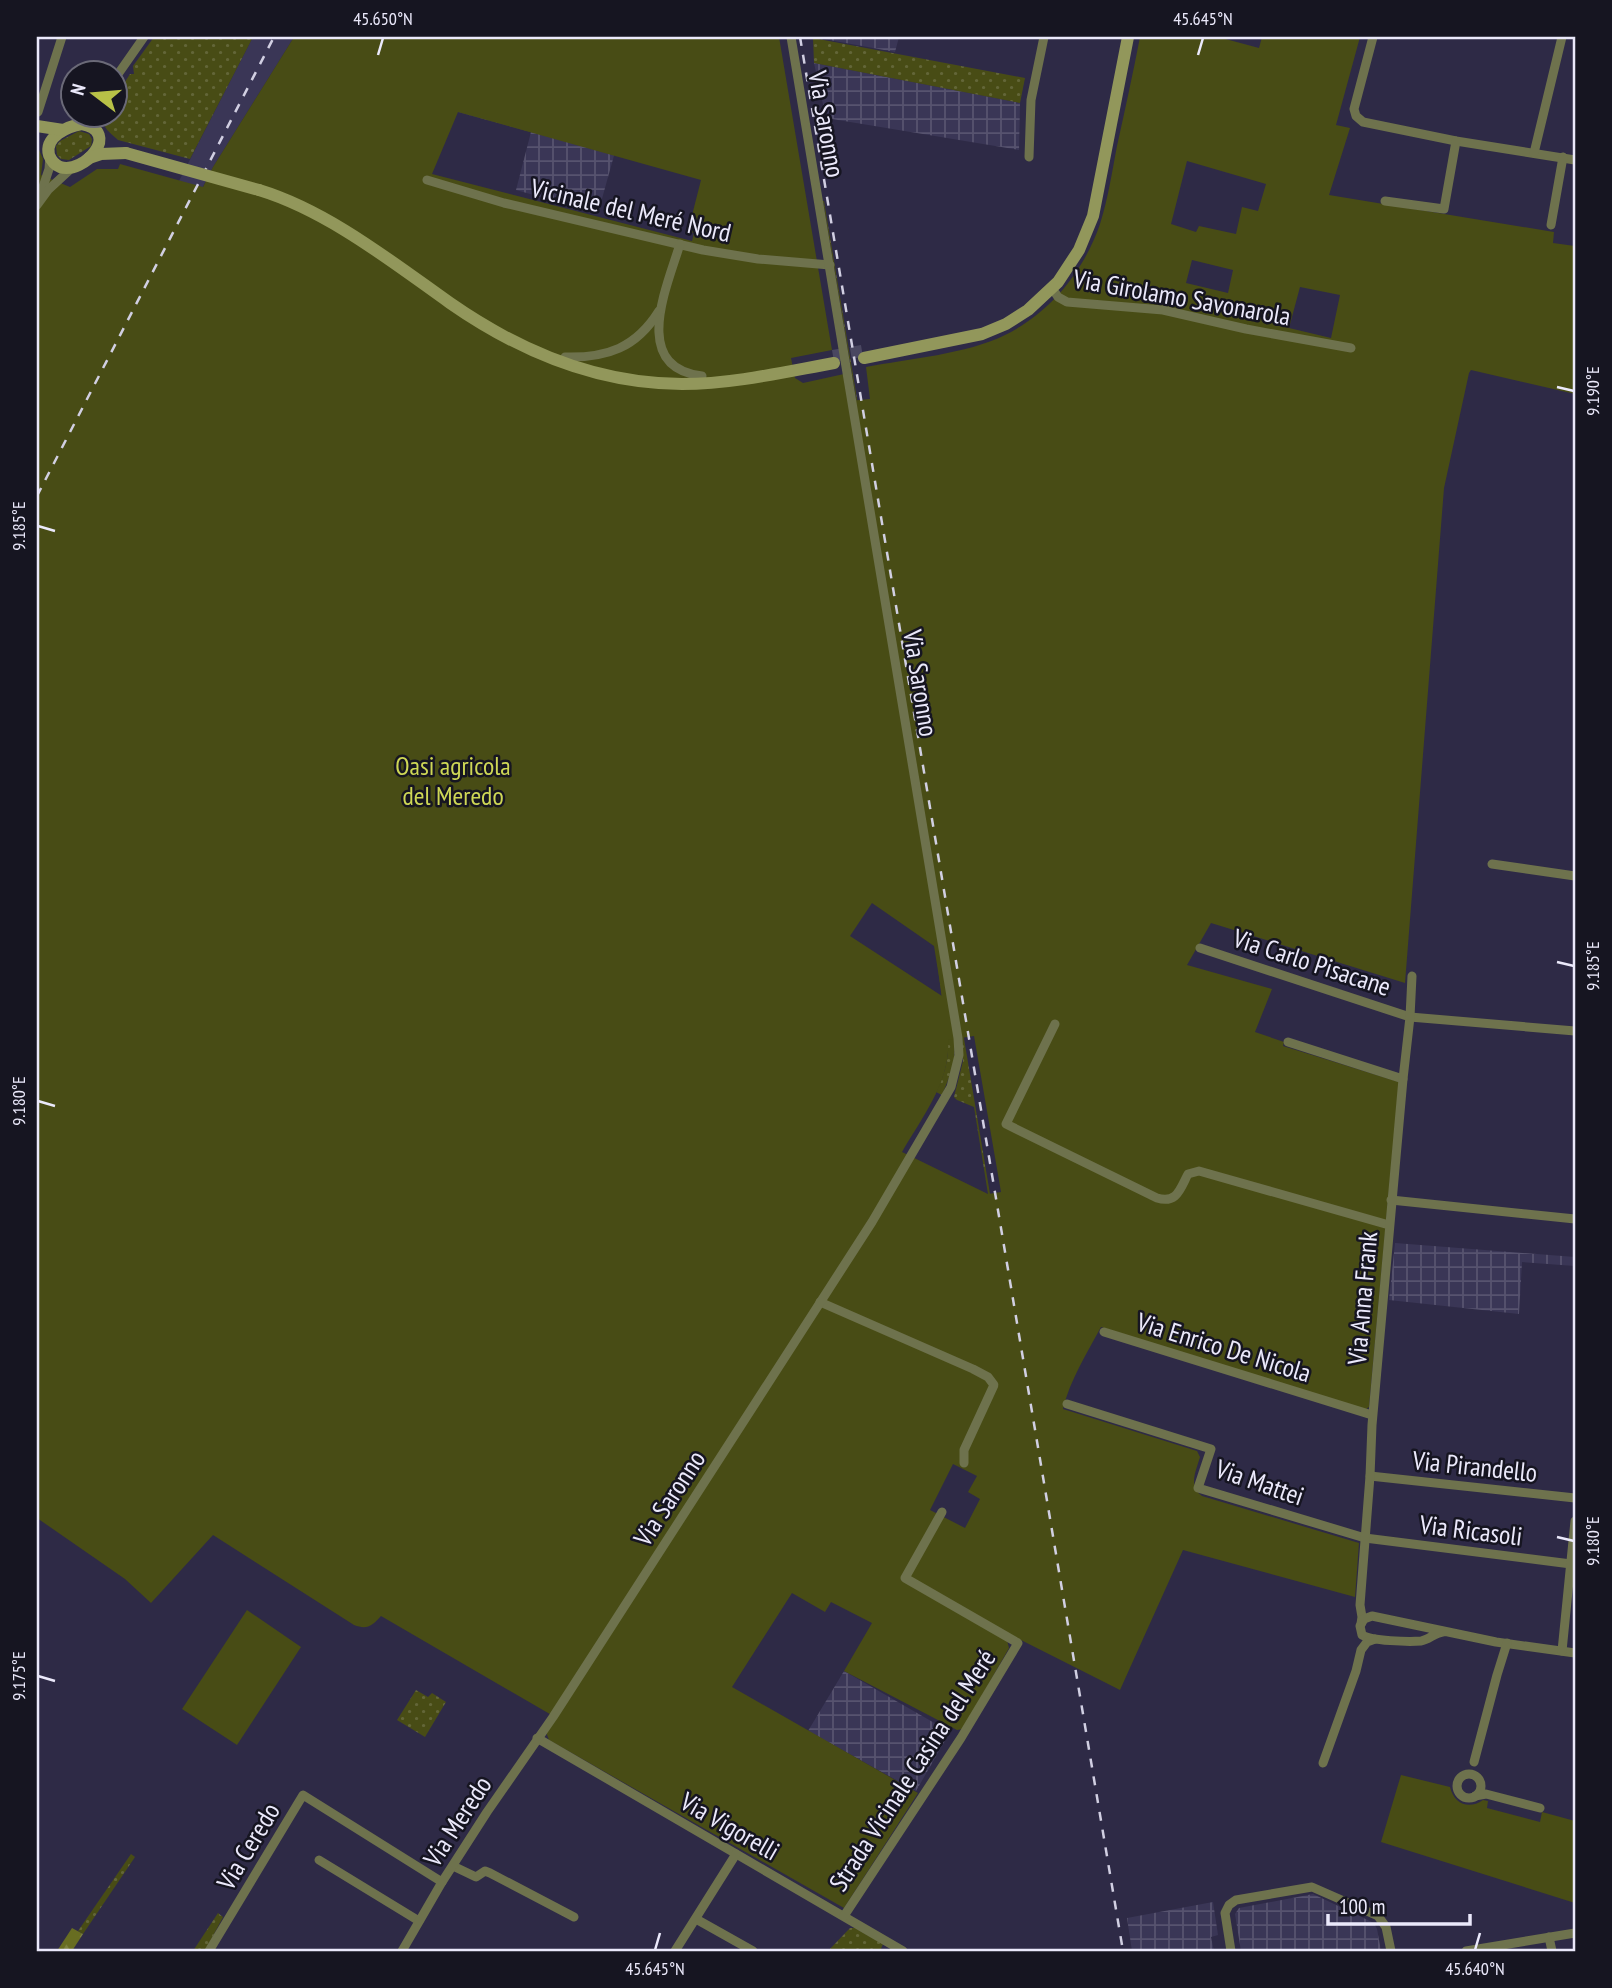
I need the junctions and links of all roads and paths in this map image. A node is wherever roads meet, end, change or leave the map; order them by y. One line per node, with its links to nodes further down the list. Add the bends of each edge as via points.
1 (62, 37): 9 (street)
2 (144, 37): 8 (street)
3 (791, 37): 32 (street, Via Saronno)
4 (1044, 37): 22 (street, via 1031,100)
5 (1128, 37): 10 (street)
6 (1373, 37): 18 (street, via 1356,116 1363,122)
7 (1562, 37): 21 (street)
8 (128, 60)
9 (38, 112)
10 (1111, 117): 34 (street, via 1087,235); 34 (street, via 1081,230 1045,286 987,325 863,354 982,334 1028,310)
11 (37, 126): 12 (street)
12 (60, 130)
13 (66, 130): 19 (street, via 52,139)
14 (94, 130): 16 (street)
15 (96, 130): 16 (street)
16 (98, 134): 20 (street); 23 (street, via 97,150)
17 (37, 136): 19 (street)
18 (1456, 141): 21 (street); 28 (street, via 1444,209)
19 (49, 152): 26 (street, via 59,166); 29 (street)
20 (126, 153): 23 (street); 33 (street, bridge, via 282,198 320,216)
21 (1534, 153): 24 (street)
22 (1029, 157)
23 (89, 158): 26 (street)
24 (1563, 158): 25 (street); 30 (street)
25 (1575, 160)
26 (74, 166): 29 (street)
27 (427, 180): 31 (street, Vicinale del Meré Nord)
28 (1385, 201)
29 (37, 205)
30 (1551, 225)
31 (680, 244): 32 (street, Vicinale del Meré Nord, via 758,259); 35 (street)
32 (830, 265): 51 (street, Via Saronno, via 959,1046 958,1065 946,1097)
33 (414, 277): 37 (street); 38 (street, via 514,342 564,364 609,376 670,384 712,382 833,359)
34 (1052, 288): 36 (street, Via Girolamo Savonarola, via 1067,302 1163,310)
35 (662, 303): 37 (street, via 630,344 598,355); 38 (street, via 658,326 664,354 682,371)
36 (1351, 348)
37 (565, 357): 38 (street, via 628,373)
38 (702, 376)
39 (1492, 864): 40 (street)
40 (1575, 876)
41 (1200, 948): 43 (street, Via Carlo Pisacane)
42 (1412, 976): 43 (street, Via Anna Frank)
43 (1410, 1017): 45 (street, Via Carlo Pisacane); 47 (street, Via Anna Frank)
44 (1055, 1024): 50 (street, via 1006,1124 1167,1201 1174,1198 1188,1174 1199,1171)
45 (1575, 1031)
46 (1288, 1042): 47 (street)
47 (1403, 1079): 48 (street, Via Anna Frank)
48 (1391, 1200): 49 (street); 50 (street, Via Anna Frank)
49 (1575, 1219)
50 (1389, 1225): 54 (street, Via Anna Frank)
51 (820, 1303): 55 (street, via 988,1377 993,1385 964,1450); 71 (street, Via Saronno)
52 (1104, 1332): 54 (street, Via Enrico De Nicola)
53 (1067, 1405): 60 (street, Via Mattei, via 1211,1449 1198,1488)
54 (1372, 1415): 56 (street, Via Anna Frank)
55 (964, 1463)
56 (1370, 1476): 57 (street, Via Pirandello); 60 (street, Via Anna Frank)
57 (1575, 1498)
58 (942, 1512): 84 (street, Strada Vicinale Casina del Meré, via 905,1578 1018,1643)
59 (1575, 1521): 61 (street)
60 (1365, 1538): 61 (street, Via Ricasoli); 63 (street, Via Anna Frank)
61 (1571, 1564): 68 (street)
62 (1420, 1625): 63 (street, via 1372,1616); 64 (street); 66 (street, via 1427,1632)
63 (1360, 1626): 65 (street, via 1364,1636); 70 (street, Via Anna Frank)
64 (1443, 1632): 66 (street); 67 (street)
65 (1375, 1639): 66 (street); 70 (street, via 1366,1643)
66 (1420, 1641)
67 (1507, 1643): 68 (street); 73 (street)
68 (1562, 1651): 69 (street)
69 (1575, 1653)
70 (1360, 1655): 74 (street)
71 (553, 1717): 72 (street, Via Meredo)
72 (537, 1738): 80 (street, Via Vigorelli); 82 (street, Via Meredo)
73 (1474, 1762): 75 (street); 76 (street)
74 (1324, 1763)
75 (1464, 1775): 76 (street, via 1472,1774); 78 (street, via 1459,1791)
76 (1480, 1781): 77 (street); 78 (street)
77 (1489, 1795): 78 (street); 79 (street)
78 (1475, 1796)
79 (1540, 1808)
80 (736, 1854): 84 (street, Via Vigorelli); 86 (street)
81 (319, 1860): 87 (street)
82 (453, 1866): 83 (street, Via Meredo); 85 (street, via 477,1877 490,1873)
83 (442, 1882): 87 (street, Via Meredo); 90 (street, Via Ceredo, via 303,1795)
84 (844, 1916): 94 (street, Via Vigorelli)
85 (574, 1917)
86 (696, 1919): 92 (street); 93 (street)
87 (419, 1921): 91 (street, Via Meredo)
88 (1575, 1932): 89 (street)
89 (1549, 1937): 97 (street); 98 (street)
90 (209, 1951)
91 (402, 1951)
92 (675, 1951)
93 (753, 1951)
94 (903, 1951)
95 (1231, 1951): 96 (street, via 1225,1913 1232,1902 1312,1887 1378,1916 1386,1927)
96 (1391, 1951)
97 (1466, 1951)
98 (1552, 1951)

